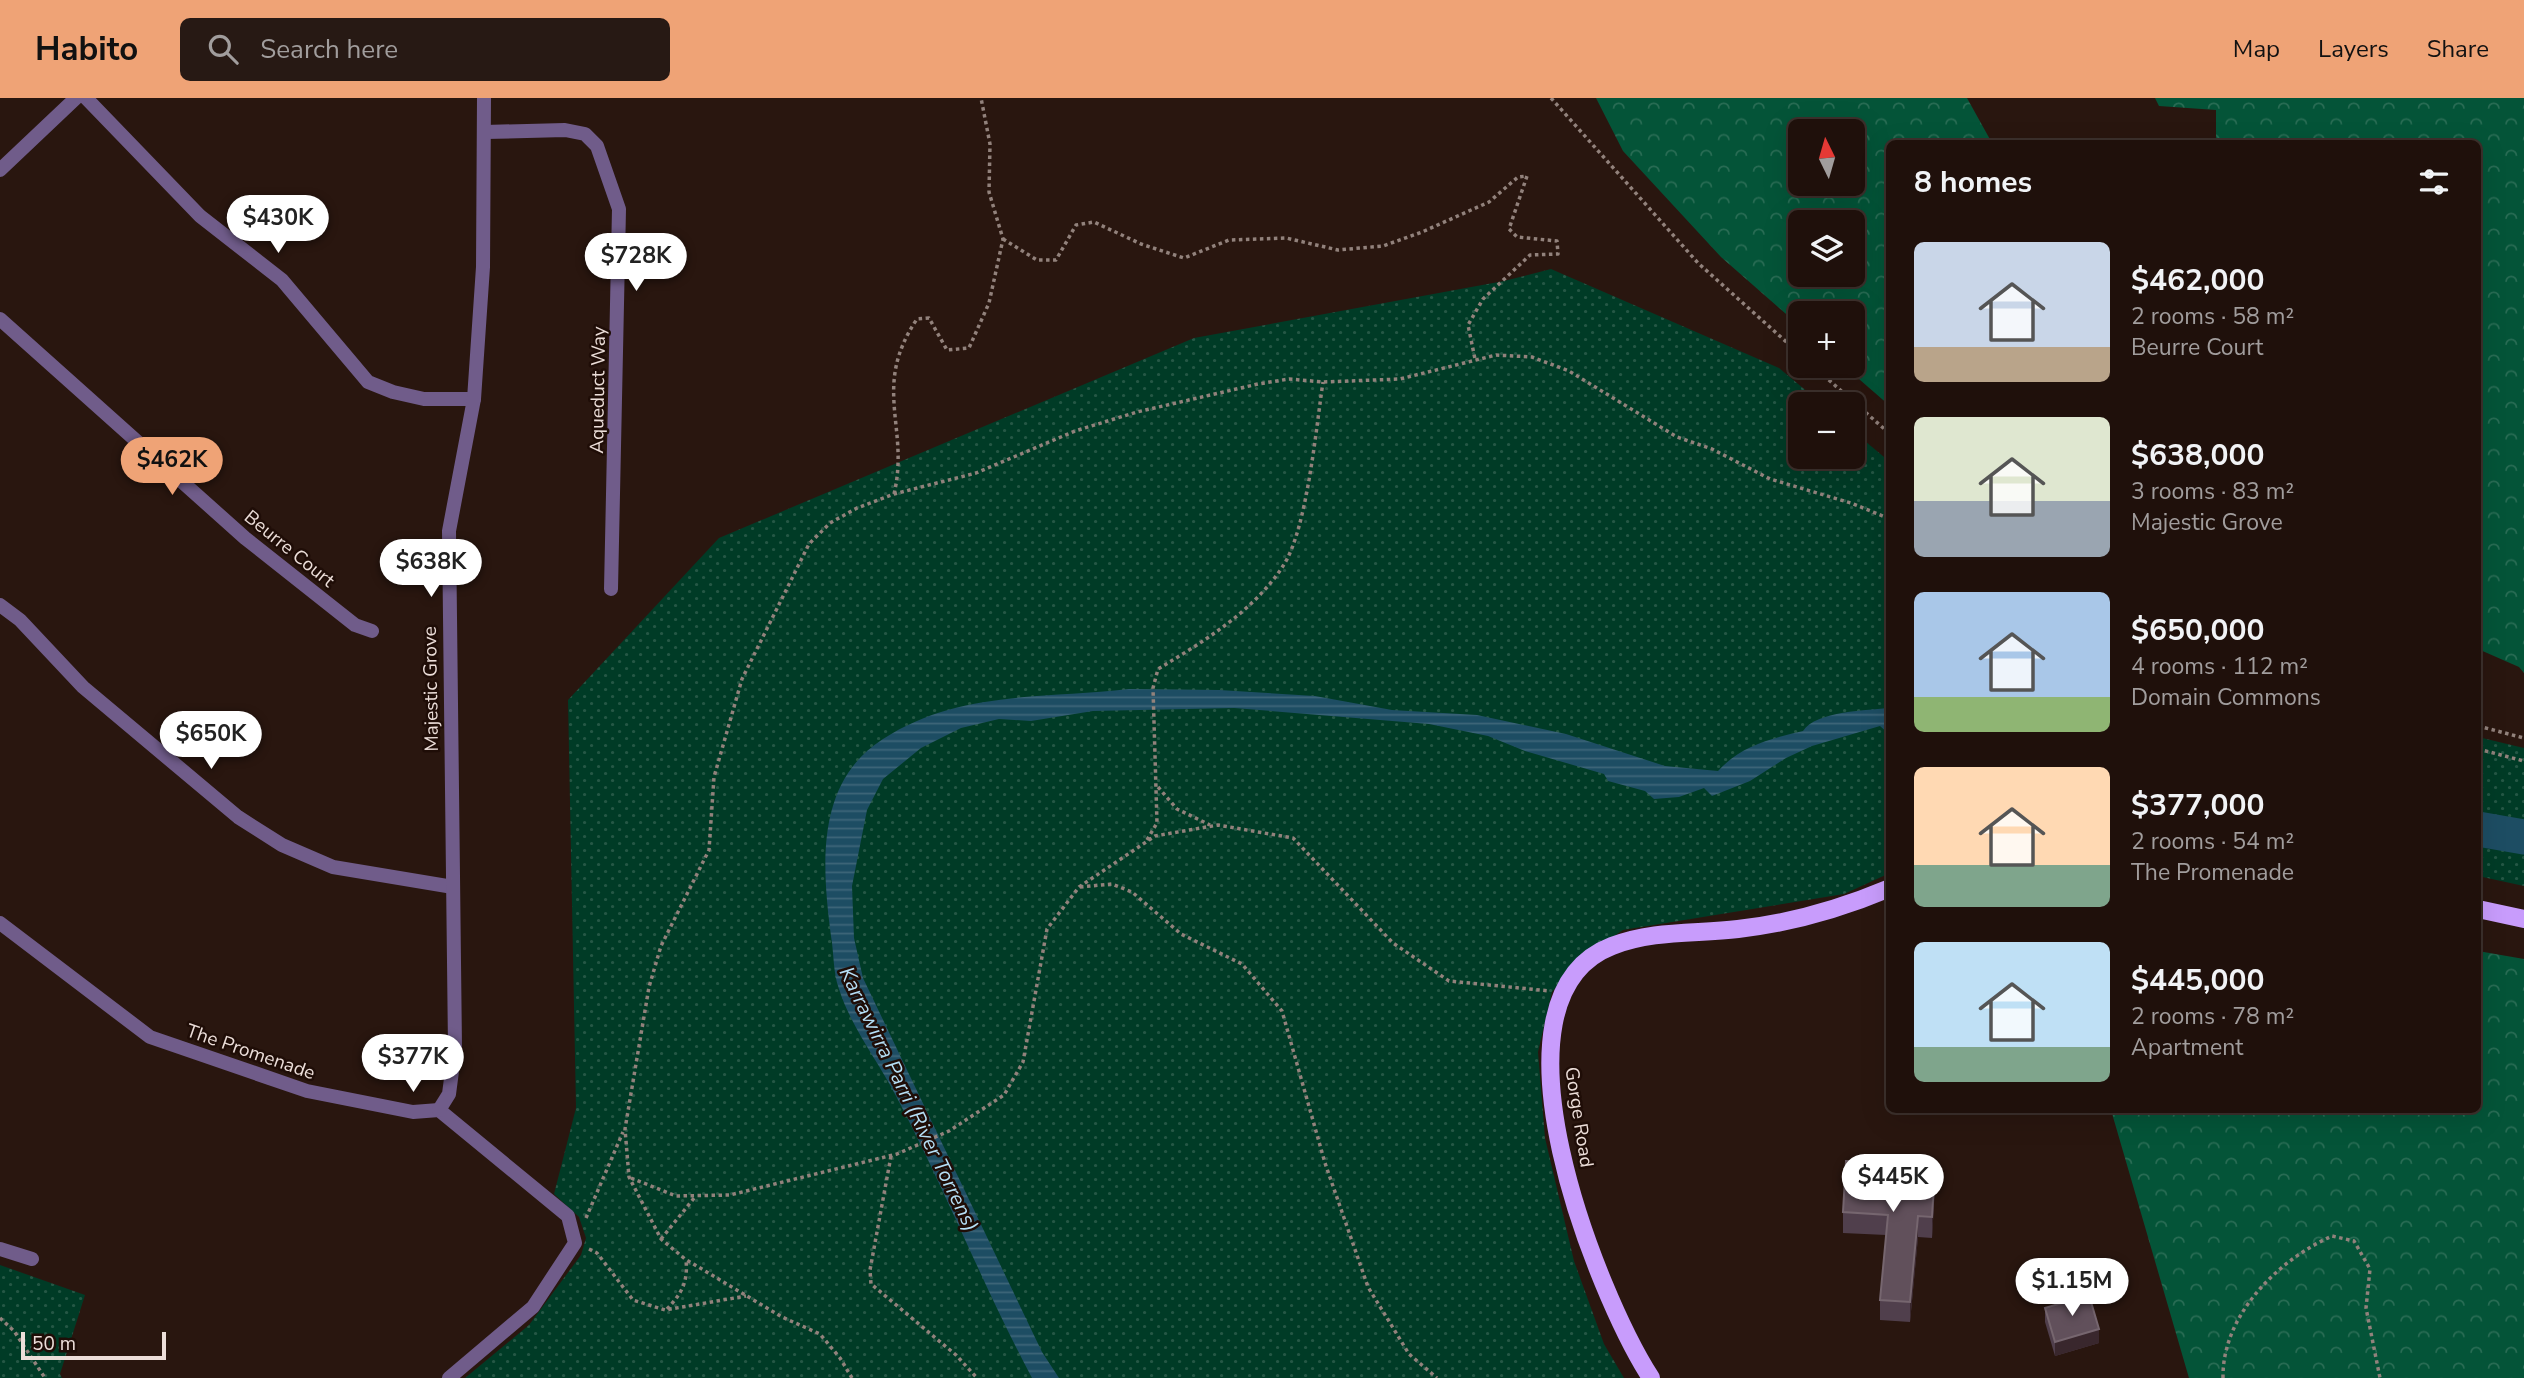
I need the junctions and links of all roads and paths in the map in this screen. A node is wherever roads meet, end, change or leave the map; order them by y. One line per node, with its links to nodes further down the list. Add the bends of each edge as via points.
1 (76, 98): 7 (street)
2 (86, 98): 14 (street, via 200,216 282,280 368,382 424,399)
3 (484, 98): 6 (street, Majestic Grove)
4 (981, 98): 8 (path, via 990,144 989,192)
5 (1551, 98): 10 (path, via 1698,263)
6 (485, 132): 14 (street, Majestic Grove, via 483,267); 18 (street, Aqueduct Way, via 565,130 585,134 597,146 619,209)
7 (0, 170)
8 (1003, 239): 11 (path, via 1037,260 1056,260 1076,225 1094,222 1184,258 1229,240 1286,238 1338,250 1382,246 1489,202 1518,177 1527,176 1508,229 1517,237 1557,241 1558,254 1531,255 1483,299 1468,325); 16 (path, via 989,303 970,348 947,350 929,318 917,319 906,335 896,360 892,401 900,470)
9 (0, 319): 20 (street, Beurre Court, via 245,538 355,625)
10 (1788, 343)
11 (1475, 359): 13 (path, via 1400,379); 17 (path, via 1532,357 1569,371 1677,437 1770,479 1851,502)
12 (1827, 378): 15 (path)
13 (1323, 382): 16 (path, via 1289,379 1258,384 1137,412 1075,431 976,473); 25 (path, via 1302,513 1284,566 1244,611 1158,668 1153,688)
14 (474, 398): 28 (street, Majestic Grove, via 449,531)
15 (1886, 430)
16 (894, 494): 36 (path, via 830,523 809,544 742,679 714,777 709,850 661,947 649,987)
17 (1886, 517)
18 (611, 589)
19 (0, 605): 28 (street, via 83,687 237,817 333,867)
20 (372, 631)
21 (2481, 727): 22 (path)
22 (2524, 738)
23 (2481, 750): 24 (path)
24 (2524, 761)
25 (1157, 785): 26 (path, via 1177,809); 27 (path, via 1157,823)
26 (1212, 826): 27 (path); 34 (path, via 1293,838 1393,943 1449,981)
27 (1147, 841): 29 (path)
28 (453, 887): 35 (street, Majestic Grove, via 455,1048 449,1094)
29 (1079, 887): 37 (path, via 1047,929 1023,1062 1004,1095 949,1131); 52 (path, via 1111,884 1132,892 1181,933 1241,964 1282,1011 1325,1163 1368,1287 1409,1354)
30 (1886, 890): 34 (main road, Gorge Road, via 1803,919 1631,939 1590,959 1574,973)
31 (2481, 910): 32 (main road)
32 (2524, 919)
33 (0, 923): 35 (street, The Promenade, via 150,1037 307,1091 413,1112)
34 (1563, 993): 53 (main road, Gorge Road, via 1549,1054 1563,1155 1576,1208 1615,1314)
35 (439, 1110): 41 (street, via 568,1216)
36 (625, 1129): 38 (path); 41 (path)
37 (891, 1156): 39 (path, via 730,1195); 51 (path, via 871,1284)
38 (629, 1177): 39 (path, via 676,1196); 40 (path)
39 (696, 1196): 40 (path)
40 (661, 1239): 44 (path)
41 (575, 1243): 46 (path, via 597,1253 633,1300); 49 (street, via 533,1307)
42 (0, 1249): 43 (street)
43 (32, 1259)
44 (685, 1259): 45 (path); 46 (path, via 682,1293)
45 (748, 1296): 46 (path); 50 (path, via 820,1334)
46 (665, 1310)
47 (0, 1318): 48 (path)
48 (45, 1378)
49 (449, 1378)
50 (852, 1378)
51 (977, 1378)
52 (1437, 1378)
53 (1651, 1378)
54 (2223, 1378): 55 (path, via 2232,1336 2245,1308 2287,1260 2332,1236 2354,1241 2370,1269 2366,1308)
55 (2379, 1378)

